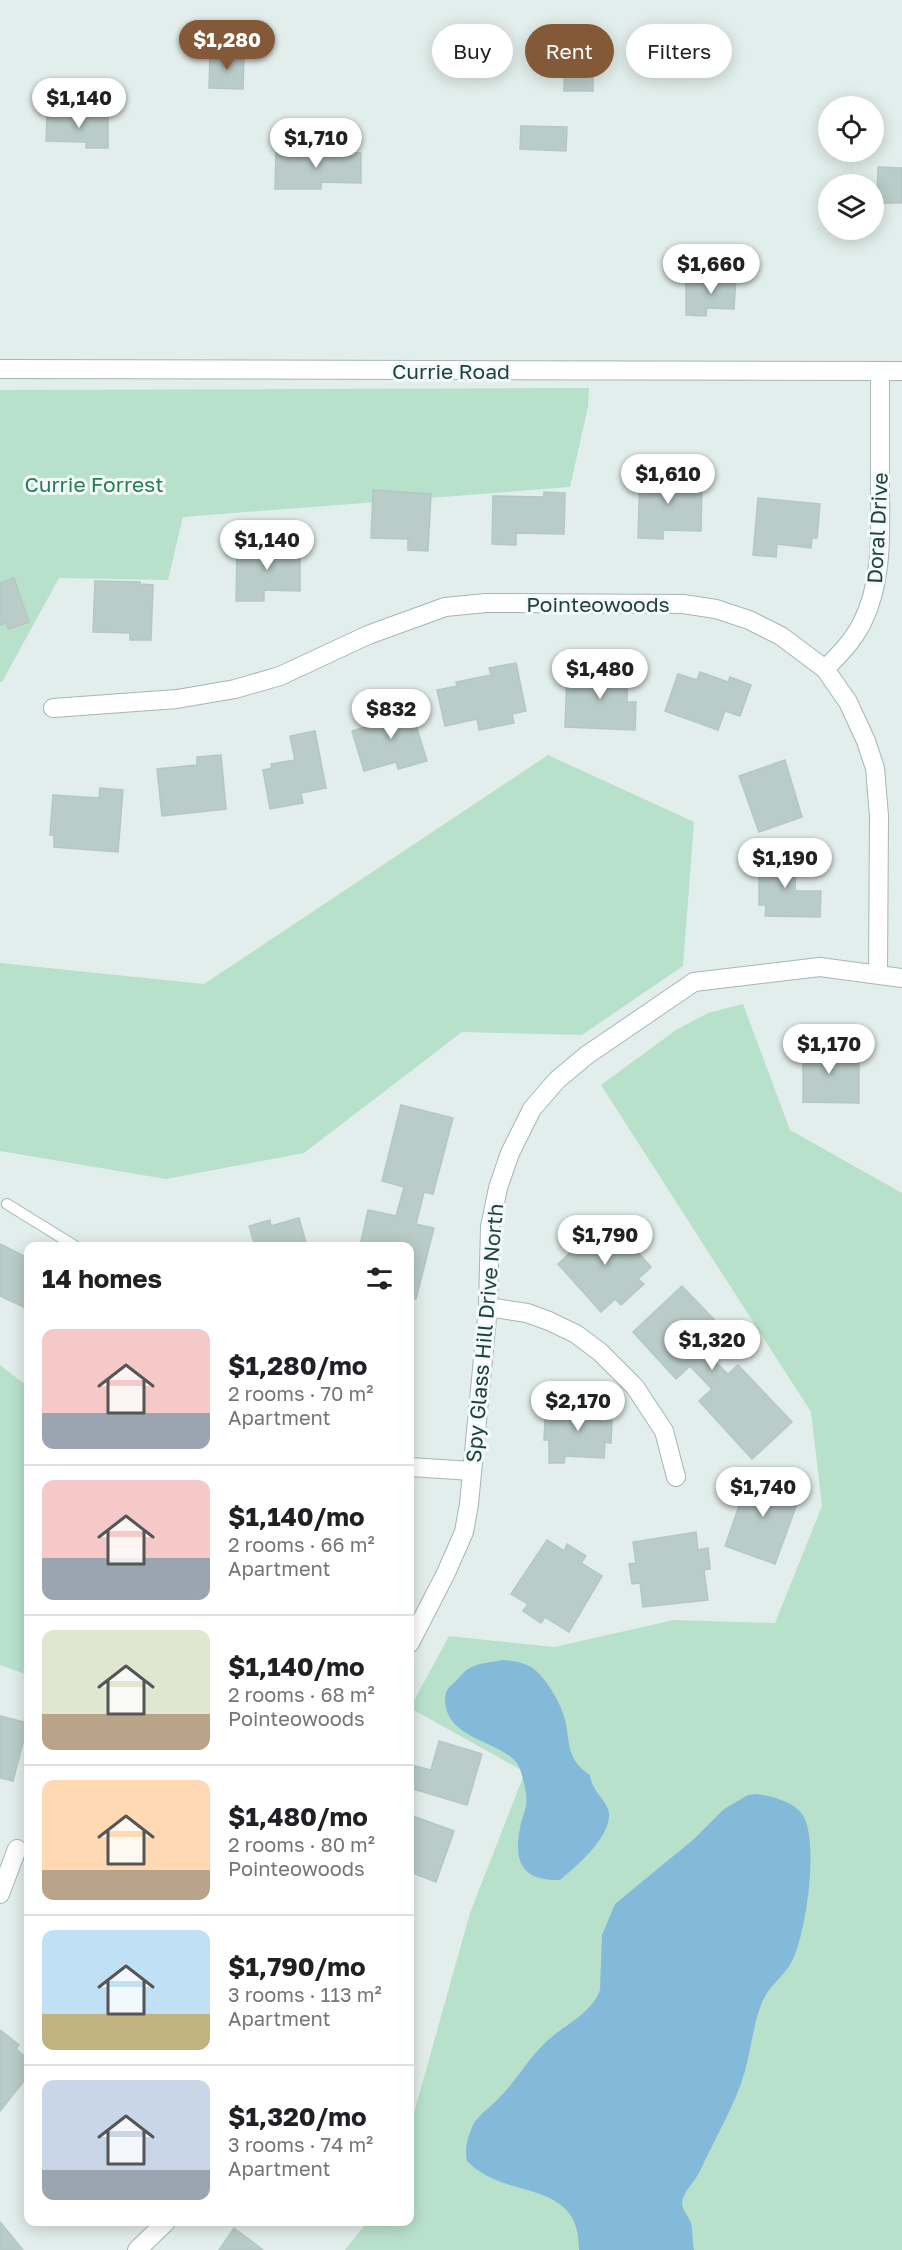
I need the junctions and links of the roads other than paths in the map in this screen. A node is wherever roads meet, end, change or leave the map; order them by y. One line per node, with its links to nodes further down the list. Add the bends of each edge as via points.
1 (0, 369): 2 (street, Currie Road)
2 (880, 371): 3 (street, Currie Road); 4 (street, Doral Drive, via 877,578 862,624 847,647)
3 (902, 371)
4 (825, 669): 5 (street, Pointeowoods, via 781,636 716,609 683,604 486,603 445,607 407,620 280,676 235,689 177,699); 6 (street, Pointeowoods, via 848,702 875,768 879,816)
5 (53, 708)
6 (878, 974): 7 (street, Spy Glass Hill Drive North); 10 (street, Spy Glass Hill Drive North, via 820,967 694,982 557,1080 532,1109 498,1188 490,1227)
7 (902, 978)
8 (7, 1204): 9 (lane)
9 (69, 1242)
10 (488, 1307): 12 (street, Spy Glass Hill Drive North); 13 (street, via 549,1321 600,1352 635,1387 664,1431)
11 (414, 1467): 12 (street)
12 (472, 1471): 14 (street, Spy Glass Hill Drive North, via 464,1532)
13 (676, 1477)
14 (414, 1635)
15 (15, 1849): 16 (street)
16 (0, 1894)
17 (162, 2226): 18 (street)
18 (137, 2250)

